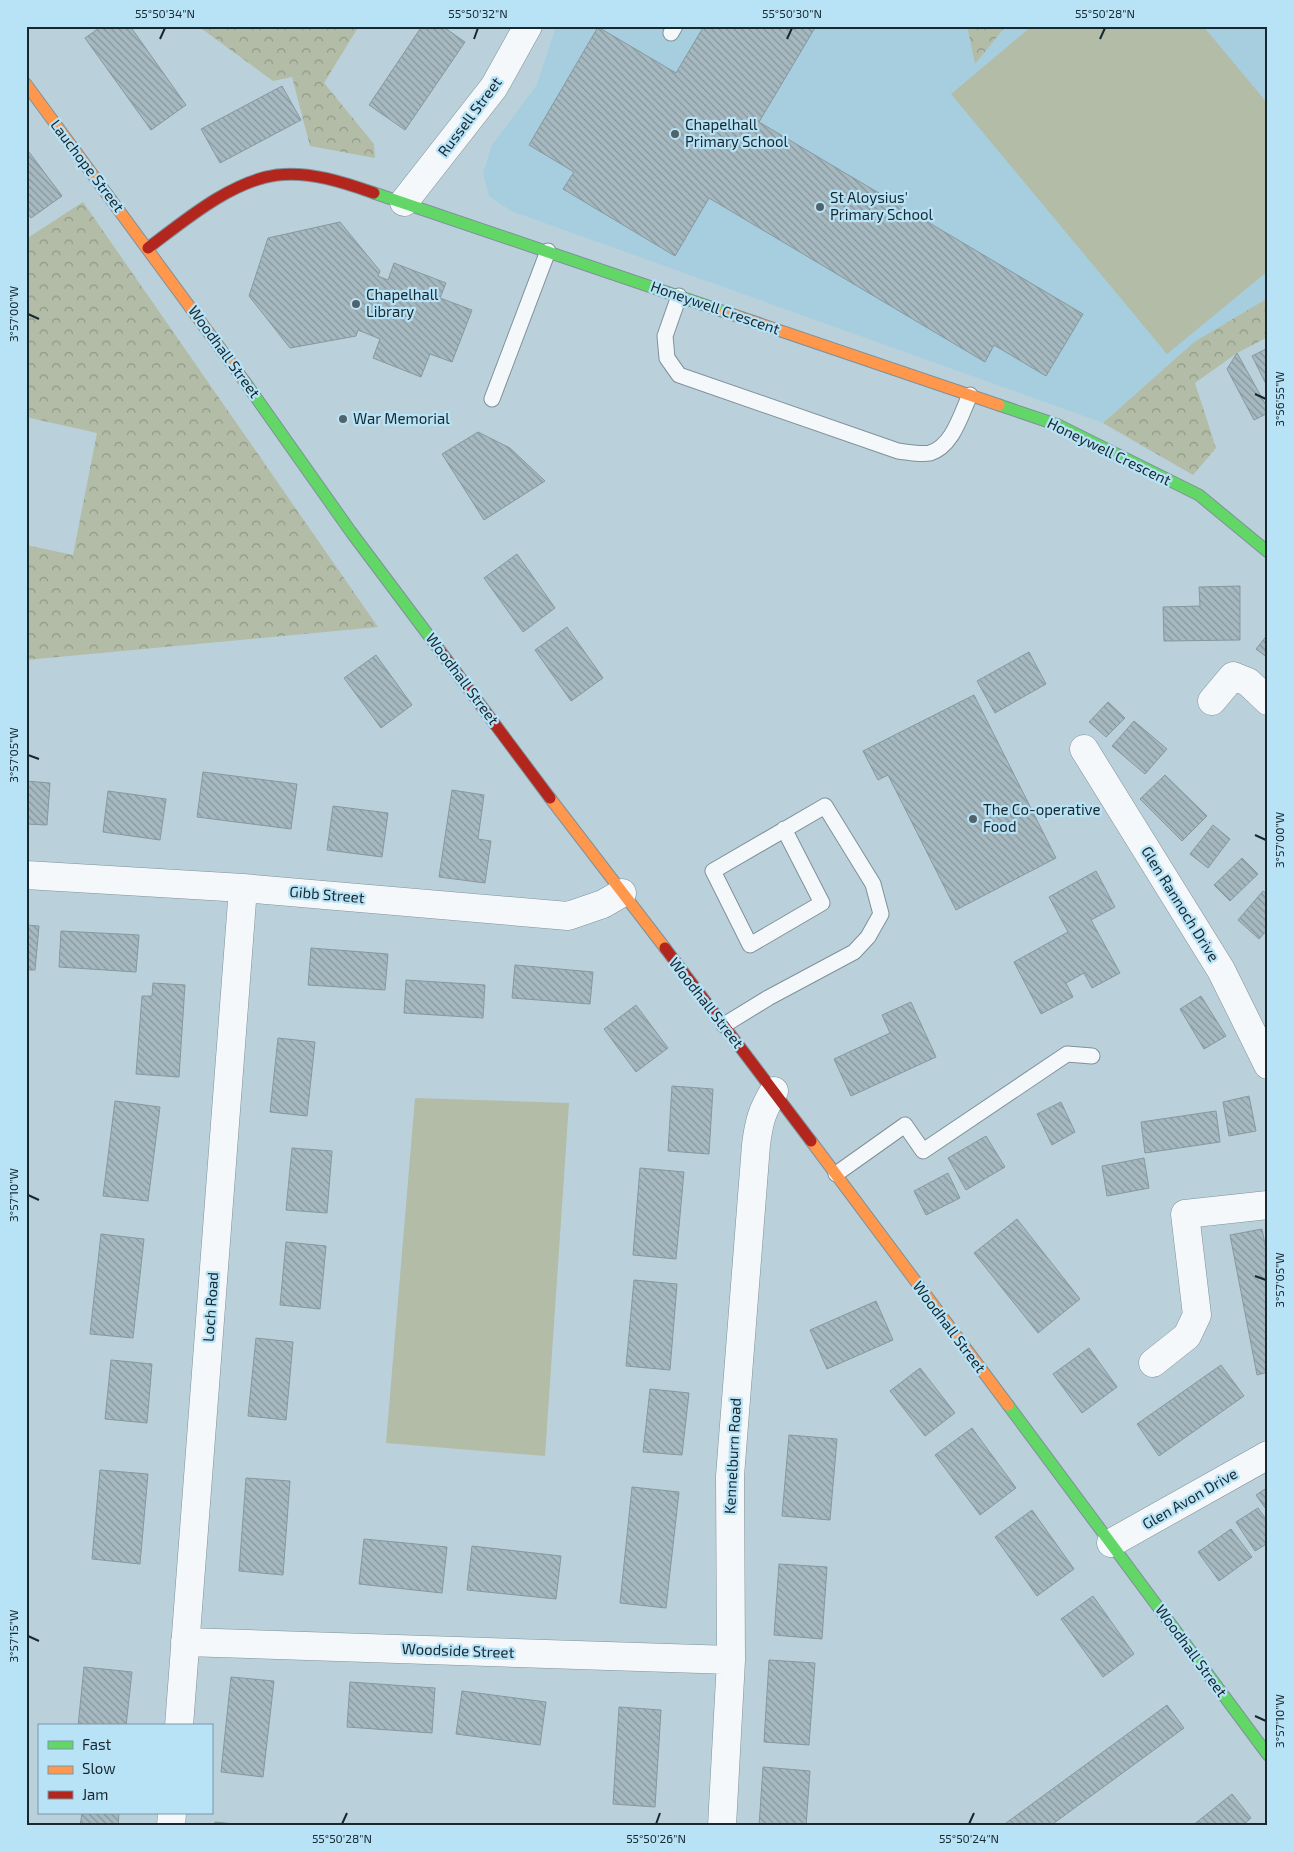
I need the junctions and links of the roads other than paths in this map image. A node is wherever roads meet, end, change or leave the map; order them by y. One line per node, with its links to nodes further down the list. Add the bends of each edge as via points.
1 (528, 26): 3 (street, Russell Street, via 494,87)
2 (26, 84): 4 (street, Lauchope Street)
3 (404, 202): 4 (street, Honeywell Crescent, via 336,180 277,175 252,181 226,194); 5 (street, Honeywell Crescent)
4 (148, 248): 16 (street, Woodhall Street, via 351,532)
5 (548, 251): 6 (street, Honeywell Crescent); 8 (lane)
6 (679, 296): 7 (street, Honeywell Crescent); 7 (lane, via 665,336 667,358 679,375 898,451 930,452 947,442)
7 (970, 395): 9 (street, Honeywell Crescent, via 1058,425 1199,496)
8 (492, 399)
9 (1268, 552)
10 (1268, 700): 11 (street, via 1248,682 1233,676)
11 (1212, 701)
12 (1084, 749): 19 (street, Glen Rannoch Drive, via 1221,970)
13 (784, 829): 13 (lane, via 822,903 750,945 712,872); 17 (lane, via 825,806 874,884 881,914 868,937 854,952)
14 (26, 875): 15 (street, Gibb Street)
15 (243, 888): 16 (street, Gibb Street, via 568,916 603,904); 26 (street, Loch Road)
16 (622, 893): 17 (street, Woodhall Street)
17 (724, 1025): 20 (street, Woodhall Street)
18 (1092, 1056): 21 (lane, via 1067,1054 923,1151 905,1125)
19 (1268, 1065)
20 (774, 1091): 21 (street, Woodhall Street); 27 (street, Kennelburn Road, via 759,1122 738,1358 730,1476)
21 (836, 1174): 25 (street, Woodhall Street)
22 (1268, 1205): 23 (street, via 1185,1214 1197,1315 1186,1336)
23 (1153, 1363)
24 (1268, 1454): 25 (street, Glen Avon Drive)
25 (1112, 1543): 29 (street, Woodhall Street)
26 (185, 1642): 27 (street, Woodside Street); 28 (street, Loch Road)
27 (731, 1660): 30 (street, Kennelburn Road)
28 (179, 1724)
29 (1268, 1755)
30 (722, 1826)

